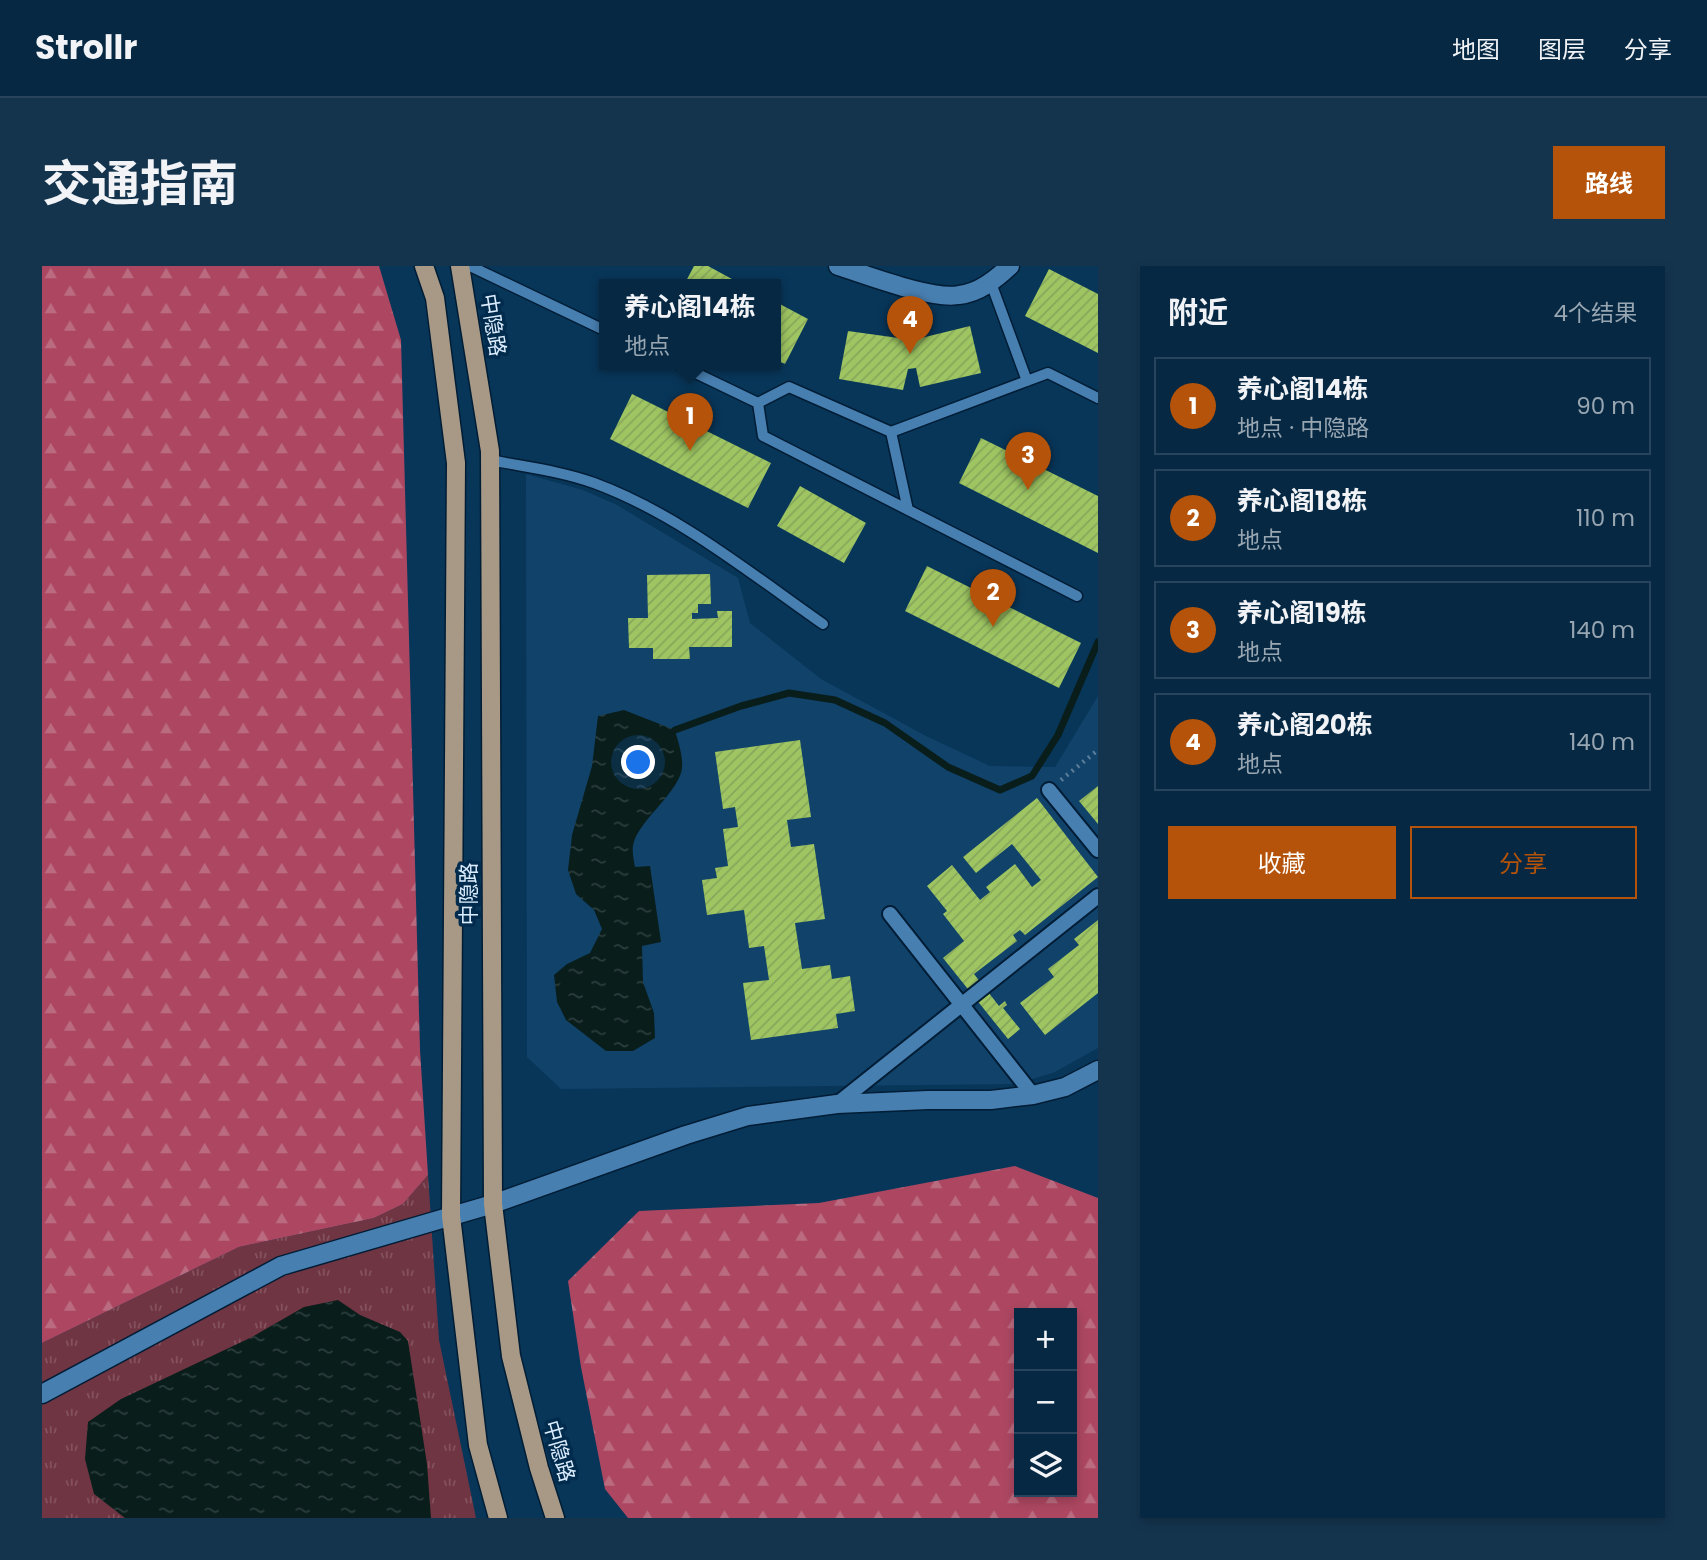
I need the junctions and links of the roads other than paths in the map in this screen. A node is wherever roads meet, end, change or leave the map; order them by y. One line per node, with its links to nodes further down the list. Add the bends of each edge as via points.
1 (424, 266): 26 (main road, 中隐路, via 435,298 456,464)
2 (460, 266): 13 (main road, 中隐路)
3 (470, 266): 7 (lane)
4 (838, 266): 6 (street, via 921,291 959,296)
5 (1010, 266): 6 (street)
6 (991, 283): 9 (lane)
7 (599, 328)
8 (689, 370): 11 (lane)
9 (1027, 381): 10 (lane, via 1048,373); 12 (lane)
10 (1098, 398)
11 (758, 403): 12 (lane, via 789,387); 14 (lane, via 763,436)
12 (891, 432): 14 (lane)
13 (490, 460): 16 (lane, via 594,483 641,503); 25 (main road, 中隐路)
14 (908, 510): 15 (lane)
15 (1076, 596)
16 (823, 624)
17 (1049, 790): 18 (street)
18 (1098, 850)
19 (1098, 895): 21 (street)
20 (890, 914): 21 (street)
21 (961, 1004): 23 (street); 24 (street)
22 (1098, 1070): 23 (street, via 1065,1087)
23 (1033, 1096): 24 (street)
24 (837, 1104): 25 (street, via 748,1116)
25 (493, 1203): 26 (street); 29 (main road, 中隐路, via 510,1356)
26 (451, 1216): 27 (street, via 281,1266); 28 (main road, 中隐路, via 478,1445)
27 (42, 1394)
28 (498, 1518)
29 (555, 1518)

